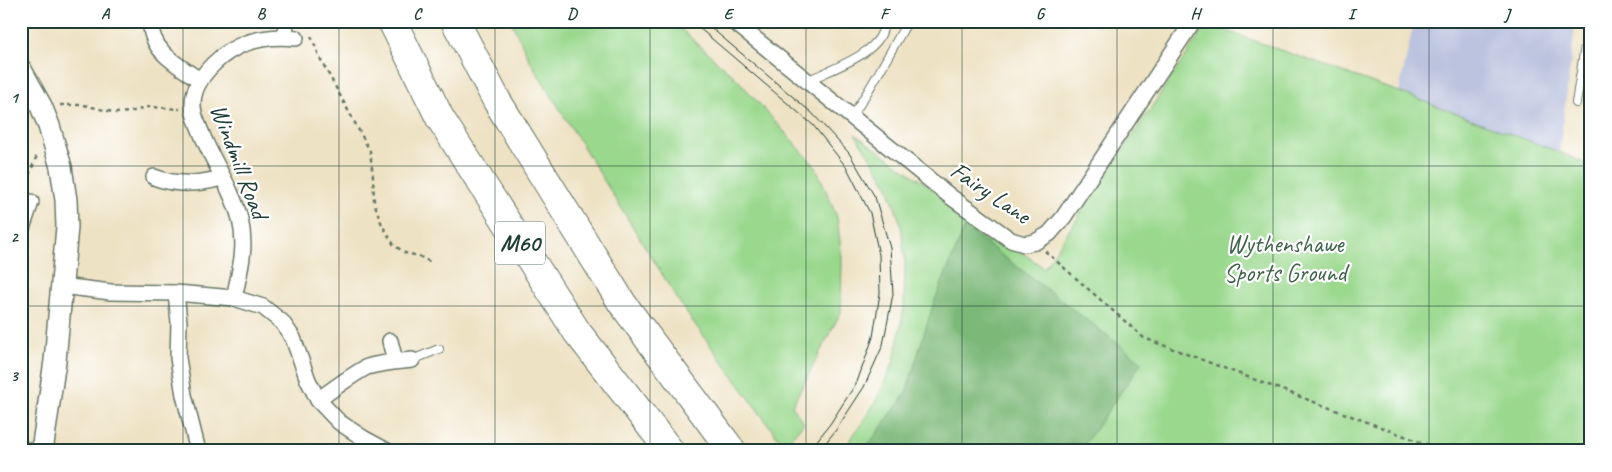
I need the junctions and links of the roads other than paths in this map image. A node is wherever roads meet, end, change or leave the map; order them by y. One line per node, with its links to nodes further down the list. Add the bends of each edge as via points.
1 (151, 21): 13 (street, via 152,36 160,49 175,64)
2 (286, 21): 13 (street, Windmill Road, via 296,34 257,39 240,45 212,65)
3 (392, 21): 34 (highway, M60, via 440,118 577,332)
4 (455, 21): 35 (highway, M60, via 497,101 622,302)
5 (733, 21): 14 (street, Fairy Lane)
6 (883, 21): 14 (lane, via 881,34 864,54)
7 (908, 21): 16 (lane)
8 (1193, 21): 16 (street, Fairy Lane, via 1063,218 1049,234 1035,242 1024,244 1011,240)
9 (1589, 21): 11 (lane)
10 (21, 70): 21 (main road, via 41,106 61,167 67,227)
11 (1582, 74): 12 (lane); 15 (lane)
12 (1591, 76)
13 (200, 80): 18 (street, Windmill Road, via 192,109)
14 (807, 81): 16 (street, Fairy Lane)
15 (1576, 103)
16 (851, 117)
17 (154, 177): 18 (street, via 178,184)
18 (222, 178): 23 (street, Windmill Road, via 236,206 243,233 244,248)
19 (31, 202): 20 (street)
20 (21, 231)
21 (60, 286): 22 (street, via 111,292); 32 (main road, via 55,361)
22 (176, 293): 23 (street); 30 (street, via 180,367)
23 (234, 298): 28 (street, via 264,307 282,322 293,338)
24 (390, 341): 27 (street)
25 (440, 349): 26 (lane)
26 (412, 360): 27 (street)
27 (395, 361): 28 (street, via 367,367)
28 (318, 400): 33 (street, via 339,422)
29 (21, 450): 31 (street)
30 (195, 450)
31 (26, 451)
32 (42, 451)
33 (387, 451)
34 (670, 451)
35 (732, 451)

